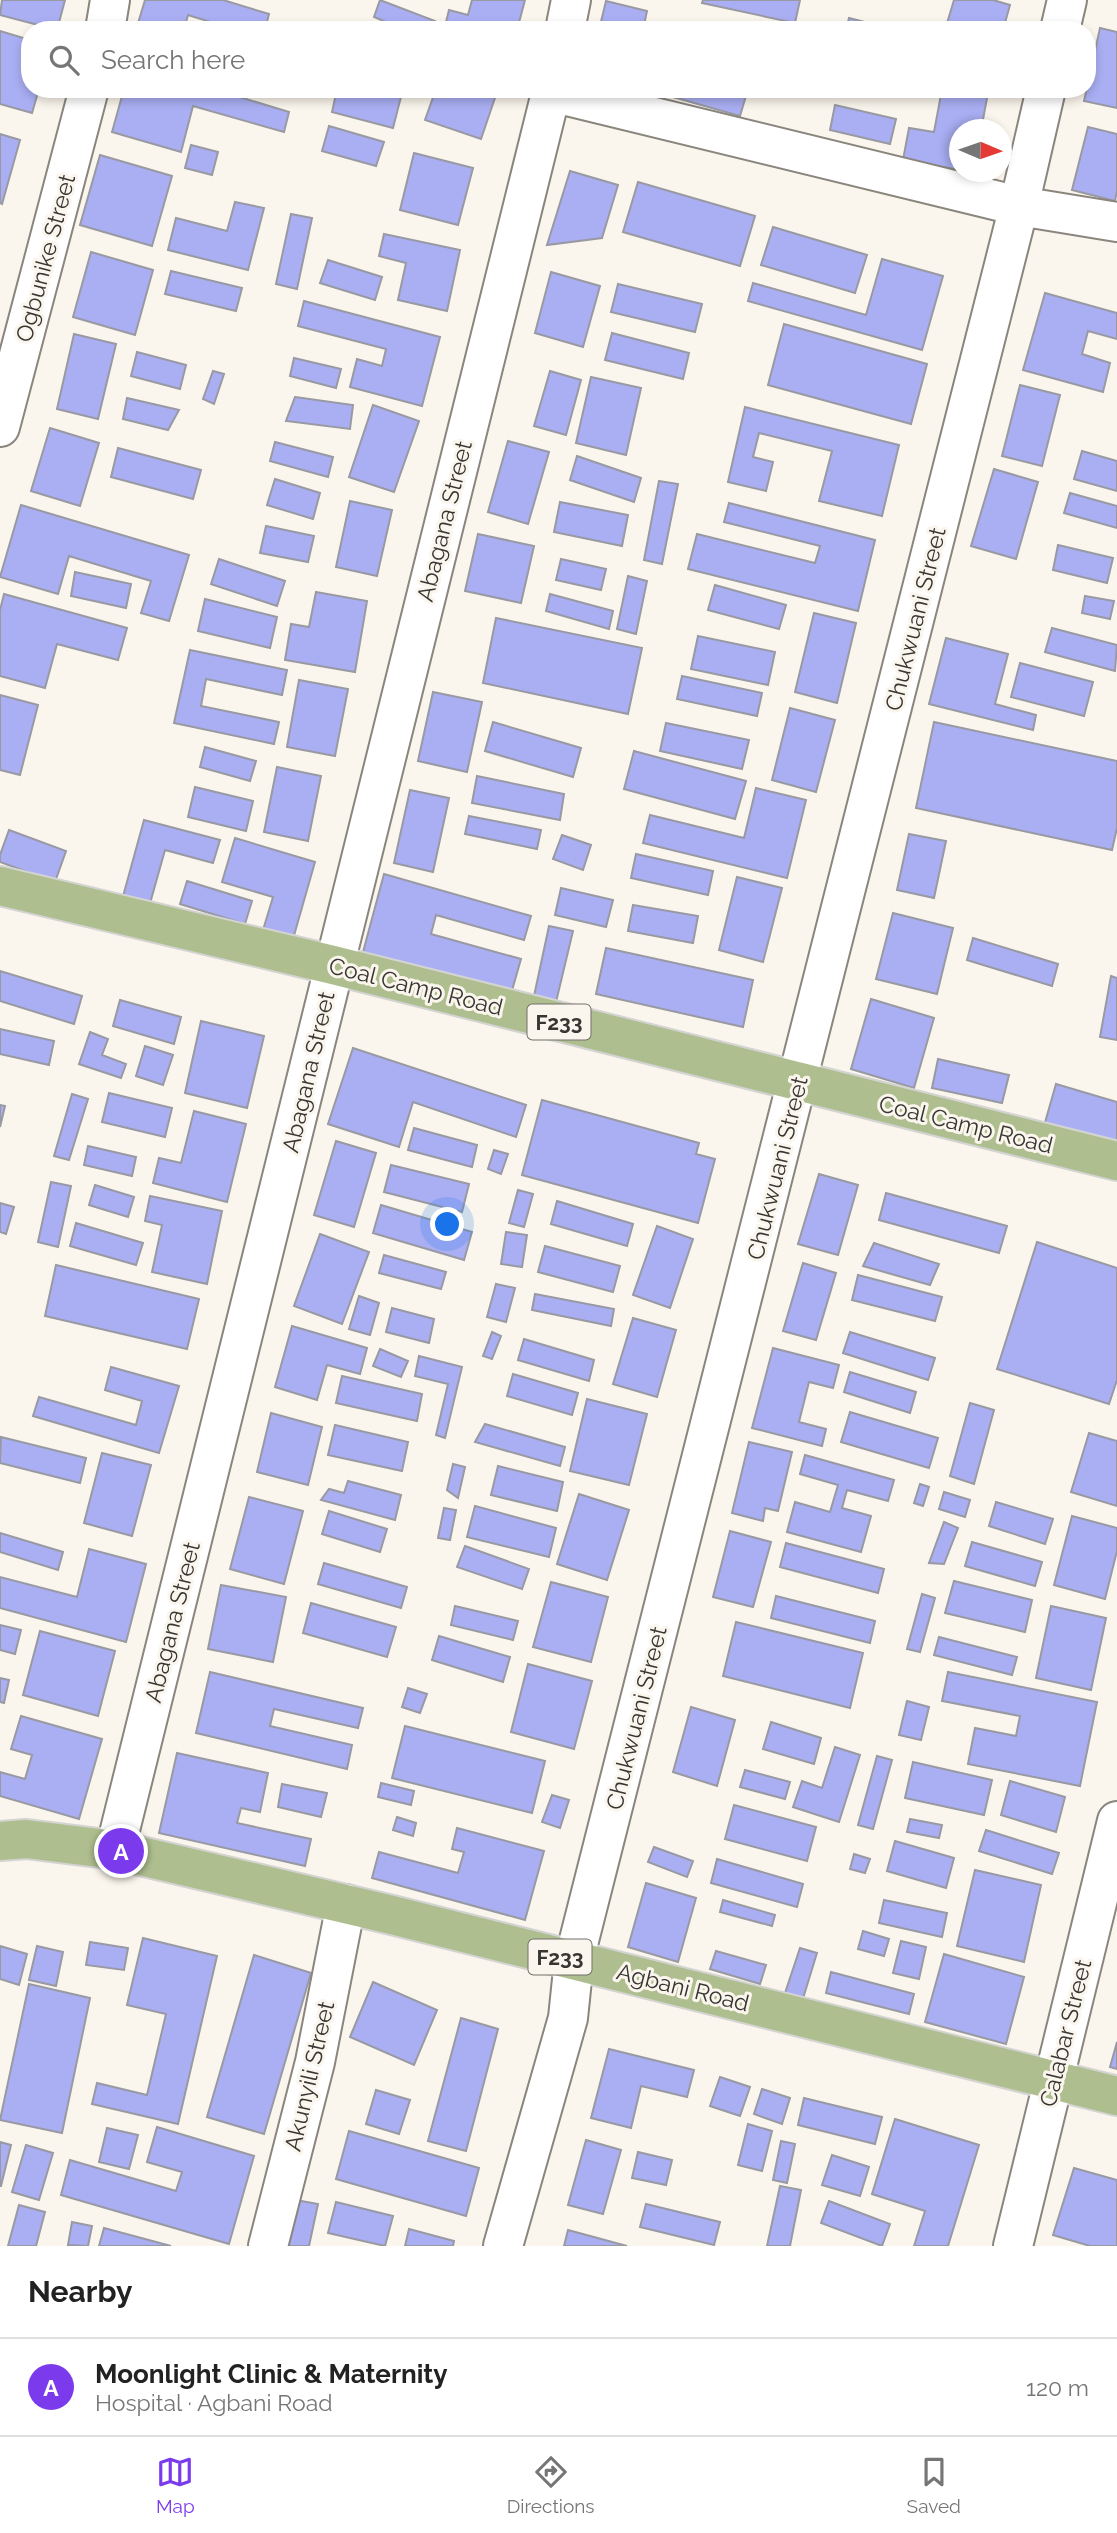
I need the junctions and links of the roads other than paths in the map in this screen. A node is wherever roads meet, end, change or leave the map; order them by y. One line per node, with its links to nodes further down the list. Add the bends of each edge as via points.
1 (110, 0): 4 (street)
2 (571, 0): 5 (street)
3 (1067, 0): 6 (street)
4 (106, 21)
5 (567, 21)
6 (1062, 21)
7 (87, 98): 13 (street, Ogbunike Street)
8 (550, 98): 15 (street, Abagana Street)
9 (580, 98): 11 (street)
10 (1044, 98): 11 (street, Chukwuani Street)
11 (1019, 206): 12 (street); 16 (street, Chukwuani Street)
12 (1117, 222)
13 (0, 427)
14 (0, 886): 15 (main road, Coal Camp Road / F233)
15 (333, 965): 16 (main road, Coal Camp Road / F233); 20 (street, Abagana Street)
16 (798, 1083): 17 (main road, Coal Camp Road / F233); 22 (street, Chukwuani Street)
17 (1117, 1161)
18 (1117, 1821): 23 (street, Calabar Street)
19 (0, 1841): 20 (main road, Agbani Road / F233, via 26,1839)
20 (115, 1850): 21 (main road, Agbani Road / F233)
21 (346, 1904): 22 (main road, Agbani Road / F233); 25 (street, Akunyili Street, via 315,2062)
22 (574, 1960): 23 (main road, Agbani Road / F233); 26 (street, Chukwuani Street, via 568,2018)
23 (1054, 2081): 24 (main road, Agbani Road / F233); 27 (street, Calabar Street)
24 (1117, 2096)
25 (268, 2246)
26 (503, 2246)
27 (1013, 2246)

